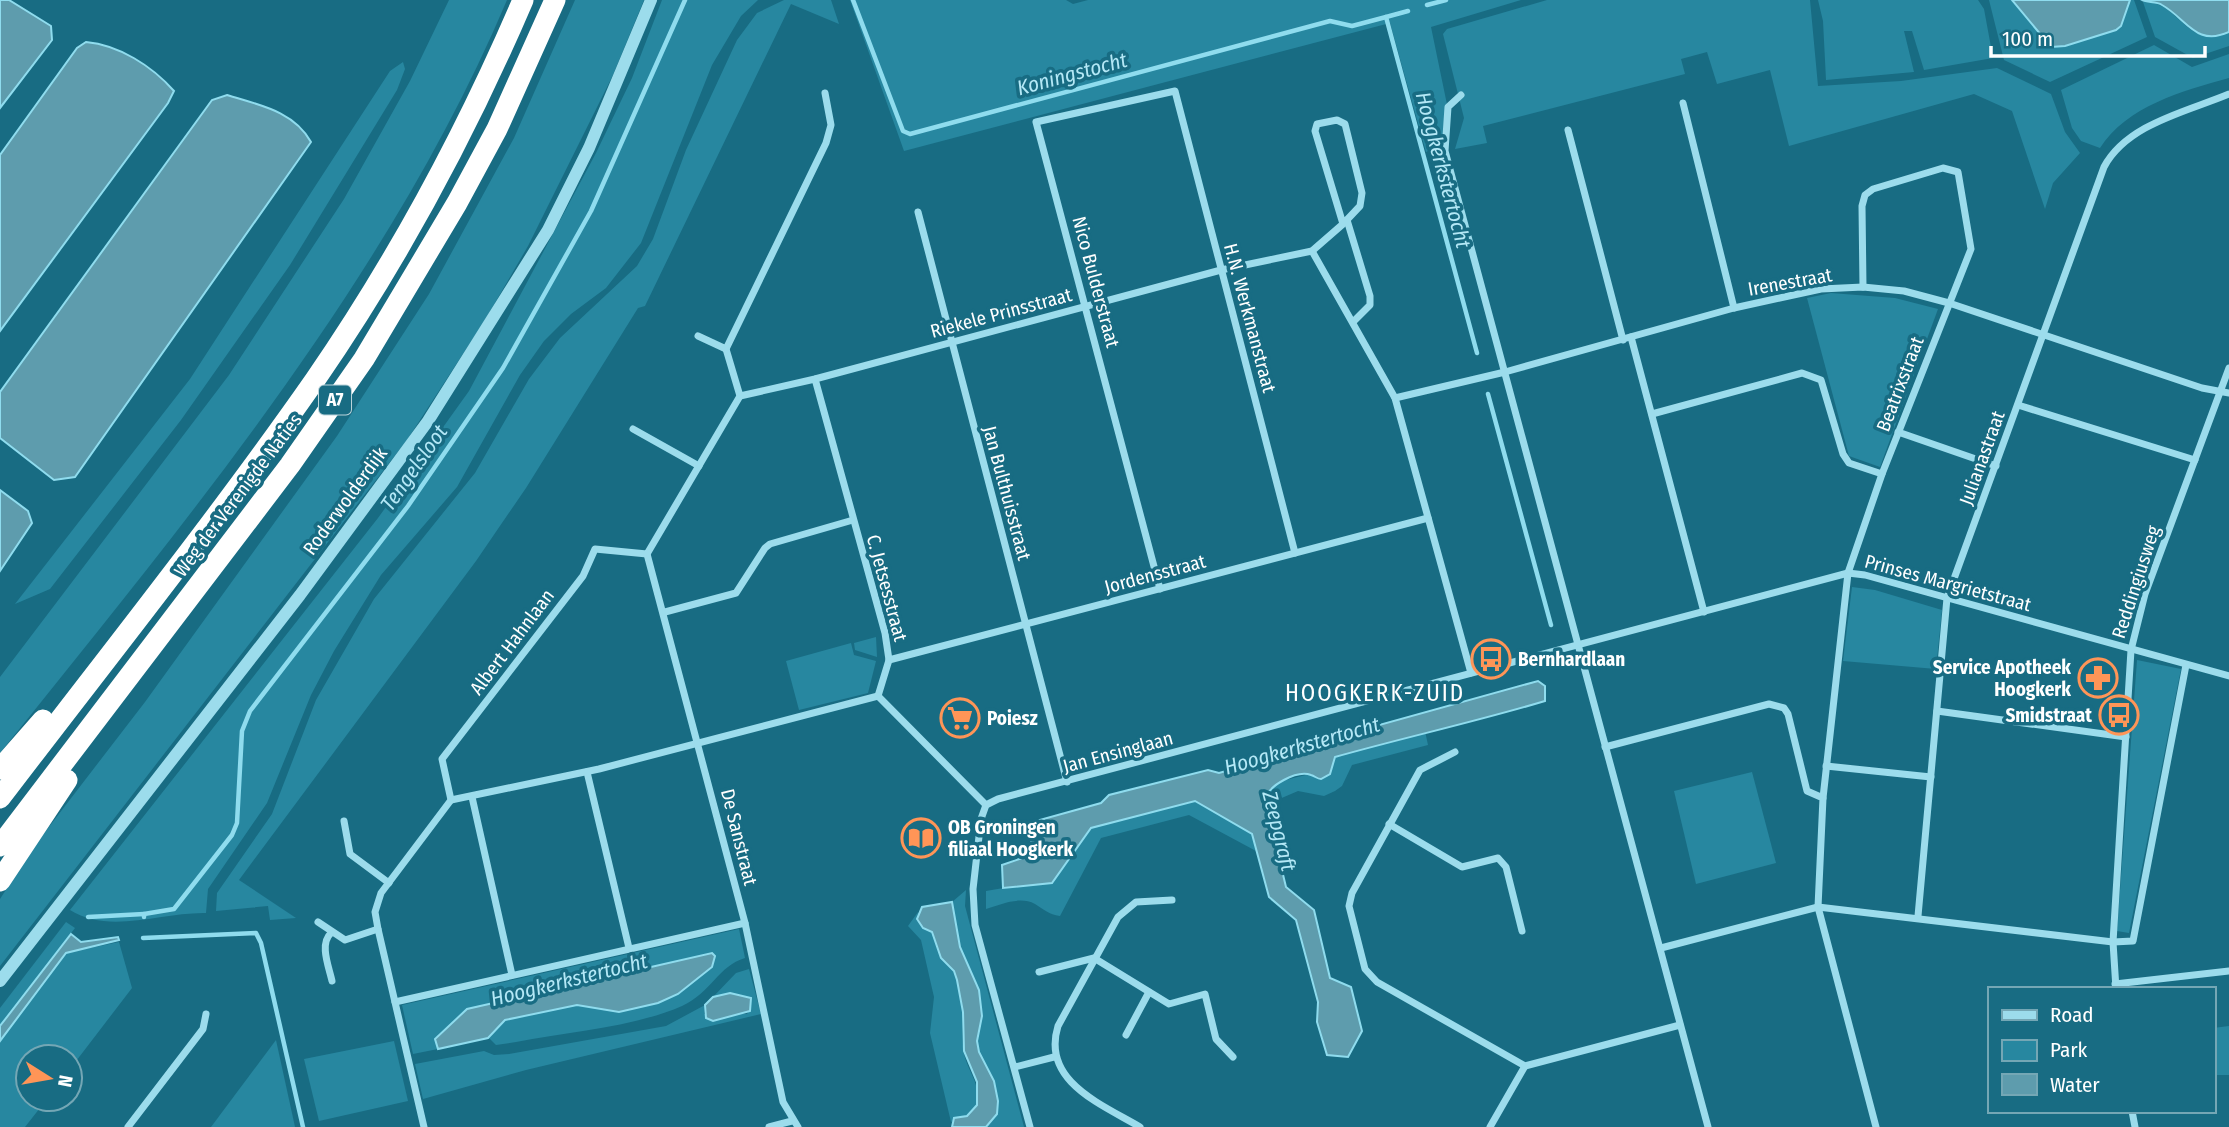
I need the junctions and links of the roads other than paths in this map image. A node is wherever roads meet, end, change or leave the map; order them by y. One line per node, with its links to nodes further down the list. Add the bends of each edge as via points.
1 (523, 0): 43 (highway, Weg der Verenigde Naties / A7, via 447,160 352,322 251,469)
2 (555, 0): 51 (highway, Weg der Verenigde Naties / A7, via 457,203 364,359)
3 (650, 0): 92 (street, Roderwolderdijk, via 589,148 548,230 428,421 292,606)
4 (1175, 91): 13 (street, H.N. Werkmanstraat); 16 (street, Nico Bulderstraat, via 1036,122)
5 (825, 93): 23 (street, via 831,125 826,143)
6 (2229, 94): 19 (street, Julianastraat, via 2130,136 2112,153)
7 (1461, 95): 25 (street, via 1448,107 1445,151)
8 (1683, 103): 17 (street)
9 (1568, 130): 21 (street)
10 (918, 212): 22 (street, Jan Bulthuisstraat)
11 (1345, 222): 11 (street, via 1315,131 1317,124 1337,120 1345,124 1362,193 1360,206); 12 (street); 18 (street, via 1370,296 1370,305)
12 (1312, 251): 13 (street, Riekele Prinsstraat); 18 (street)
13 (1221, 271): 16 (street, Riekele Prinsstraat); 40 (street, H.N. Werkmanstraat)
14 (1863, 287): 15 (street, Irenestraat, via 1904,291); 15 (street, Beatrixstraat, via 1865,195 1873,188 1951,169 1961,179 1971,249); 17 (street, Irenestraat, via 1821,289)
15 (1949, 303): 19 (street, Irenestraat); 33 (street, Beatrixstraat)
16 (1086, 306): 22 (street, Riekele Prinsstraat); 44 (street, Nico Bulderstraat)
17 (1734, 309): 21 (street, Irenestraat)
18 (1354, 321): 29 (street)
19 (2044, 334): 27 (street, Irenestraat); 30 (street, Julianastraat)
20 (698, 336): 23 (street)
21 (1627, 339): 25 (street, Irenestraat); 31 (street)
22 (951, 342): 26 (street, Riekele Prinsstraat); 48 (street, Jan Bulthuisstraat)
23 (726, 349): 28 (street)
24 (2229, 368): 27 (street, Reddingiusweg)
25 (1505, 372): 29 (street, Irenestraat); 49 (street)
26 (815, 379): 28 (street, Riekele Prinsstraat); 39 (street, C. Jetsesstraat)
27 (2225, 392): 34 (street, Reddingiusweg)
28 (740, 396): 35 (street)
29 (1395, 398): 38 (street)
30 (2018, 405): 34 (street); 36 (street, Julianastraat)
31 (1651, 414): 37 (street, via 1802,373 1813,375 1821,380 1849,463); 47 (street)
32 (633, 429): 35 (street)
33 (1898, 432): 36 (street); 37 (street, Beatrixstraat)
34 (2195, 460): 50 (street, Reddingiusweg, via 2145,594)
35 (699, 466): 41 (street)
36 (1996, 466): 45 (street, Julianastraat)
37 (1882, 474): 42 (street, Beatrixstraat)
38 (1428, 518): 40 (street, Jordensstraat); 54 (street)
39 (853, 520): 46 (street, via 771,544 736,593); 52 (street, C. Jetsesstraat)
40 (1295, 553): 44 (street, Jordensstraat)
41 (648, 554): 46 (street, De Sanstraat); 70 (street, Albert Hahnlaan, via 596,549 583,576 442,759)
42 (1847, 573): 45 (street, Prinses Margrietstraat); 47 (street, Prinses Margrietstraat); 62 (street, Beatrixstraat)
43 (160, 587): 63 (highway, A7); 69 (highway, Weg der Verenigde Naties / A7)
44 (1160, 589): 48 (street, Jordensstraat)
45 (1947, 598): 50 (street, Prinses Margrietstraat); 57 (street, Julianastraat)
46 (665, 612): 59 (street, De Sanstraat)
47 (1704, 612): 49 (street, Prinses Margrietstraat)
48 (1026, 625): 52 (street, Jordensstraat); 66 (street, Jan Bulthuisstraat)
49 (1577, 644): 54 (street, Jan Ensinglaan); 60 (street)
50 (2130, 650): 53 (street, Prinses Margrietstraat); 58 (street, Reddingiusweg)
51 (147, 654): 74 (highway, Weg der Verenigde Naties / A7); 75 (highway, A7)
52 (889, 660): 56 (street, C. Jetsesstraat)
53 (2186, 665): 55 (street, Prinses Margrietstraat); 85 (street, via 2133,941)
54 (1471, 673): 66 (street, Jan Ensinglaan)
55 (2229, 676)
56 (878, 696): 59 (street); 71 (street)
57 (1937, 711): 58 (street); 65 (street, Julianastraat)
58 (2126, 737): 85 (street, Reddingiusweg)
59 (699, 744): 64 (street); 81 (street, De Sanstraat)
60 (1605, 747): 68 (street, via 1776,705 1788,714 1807,791); 87 (street)
61 (1455, 752): 73 (street, via 1420,770)
62 (1826, 766): 65 (street); 68 (street, Beatrixstraat)
63 (0, 769)
64 (587, 772): 67 (street); 86 (street)
65 (1931, 777): 79 (street, Julianastraat)
66 (1067, 782): 71 (street, Jan Ensinglaan)
67 (472, 797): 70 (street); 91 (street)
68 (1823, 798): 78 (street, Beatrixstraat)
69 (0, 799)
70 (451, 800): 76 (street)
71 (986, 805): 103 (street, via 974,880 975,925)
72 (344, 821): 76 (street, via 350,854)
73 (1390, 824): 83 (street, via 1462,867 1498,858 1506,867); 102 (street, via 1349,906 1365,969 1377,982)
74 (0, 846)
75 (0, 881)
76 (389, 883): 82 (street, via 377,902)
77 (1172, 900): 88 (street, via 1136,902 1118,917)
78 (1818, 907): 79 (street); 87 (street); 112 (street, Beatrixstraat)
79 (1918, 916): 85 (street)
80 (318, 922): 84 (street)
81 (745, 923): 86 (street); 104 (street, De Sanstraat, via 783,1102)
82 (378, 929): 84 (street, via 345,940); 96 (street)
83 (1522, 931)
84 (331, 933): 93 (street, via 324,946)
85 (2113, 942): 94 (street, Reddingiusweg)
86 (629, 948): 91 (street)
87 (1661, 948): 98 (street)
88 (1094, 958): 90 (street); 95 (street); 100 (street, via 1058,1026)
89 (2229, 971): 94 (street)
90 (1039, 972)
91 (512, 975): 96 (street)
92 (0, 981)
93 (332, 981)
94 (2115, 986)
95 (1149, 992): 99 (street); 101 (street, via 1169,1004 1205,994 1216,1039)
96 (396, 1002): 106 (street)
97 (206, 1014): 105 (street, via 203,1029)
98 (1681, 1025): 102 (street); 111 (street)
99 (1126, 1035)
100 (1054, 1057): 103 (street); 109 (street, via 1074,1089)
101 (1233, 1057)
102 (1525, 1066): 110 (street)
103 (1015, 1067): 108 (street)
104 (795, 1124): 107 (street)
105 (128, 1127)
106 (424, 1127)
107 (769, 1127)
108 (1030, 1127)
109 (1140, 1127)
110 (1490, 1127)
111 (1708, 1127)
112 (1876, 1127)

